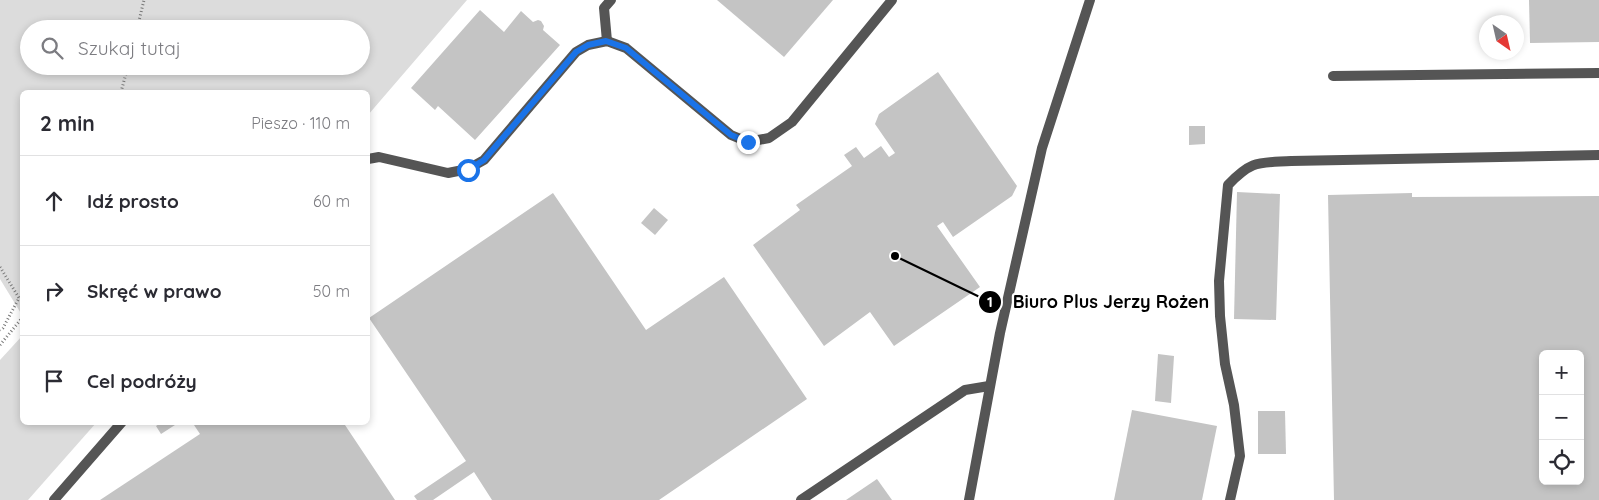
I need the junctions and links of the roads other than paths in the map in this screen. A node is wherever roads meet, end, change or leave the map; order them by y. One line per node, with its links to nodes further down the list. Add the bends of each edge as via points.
1 (611, 0): 4 (lane, via 604,8)
2 (892, 0): 4 (lane, via 792,122 768,138 748,142 731,135 626,48)
3 (1090, 0): 9 (lane, via 1042,148)
4 (606, 41): 8 (lane, via 576,52 484,160 468,170 448,173 380,157)
5 (1599, 73): 6 (lane)
6 (1333, 76)
7 (1599, 154): 14 (lane, via 1291,161 1259,163 1236,176 1228,185 1219,281 1225,364 1240,456)
8 (370, 159)
9 (989, 386): 12 (lane, via 965,390); 13 (lane)
10 (119, 425): 11 (lane)
11 (54, 500)
12 (801, 500)
13 (969, 500)
14 (1230, 500)

